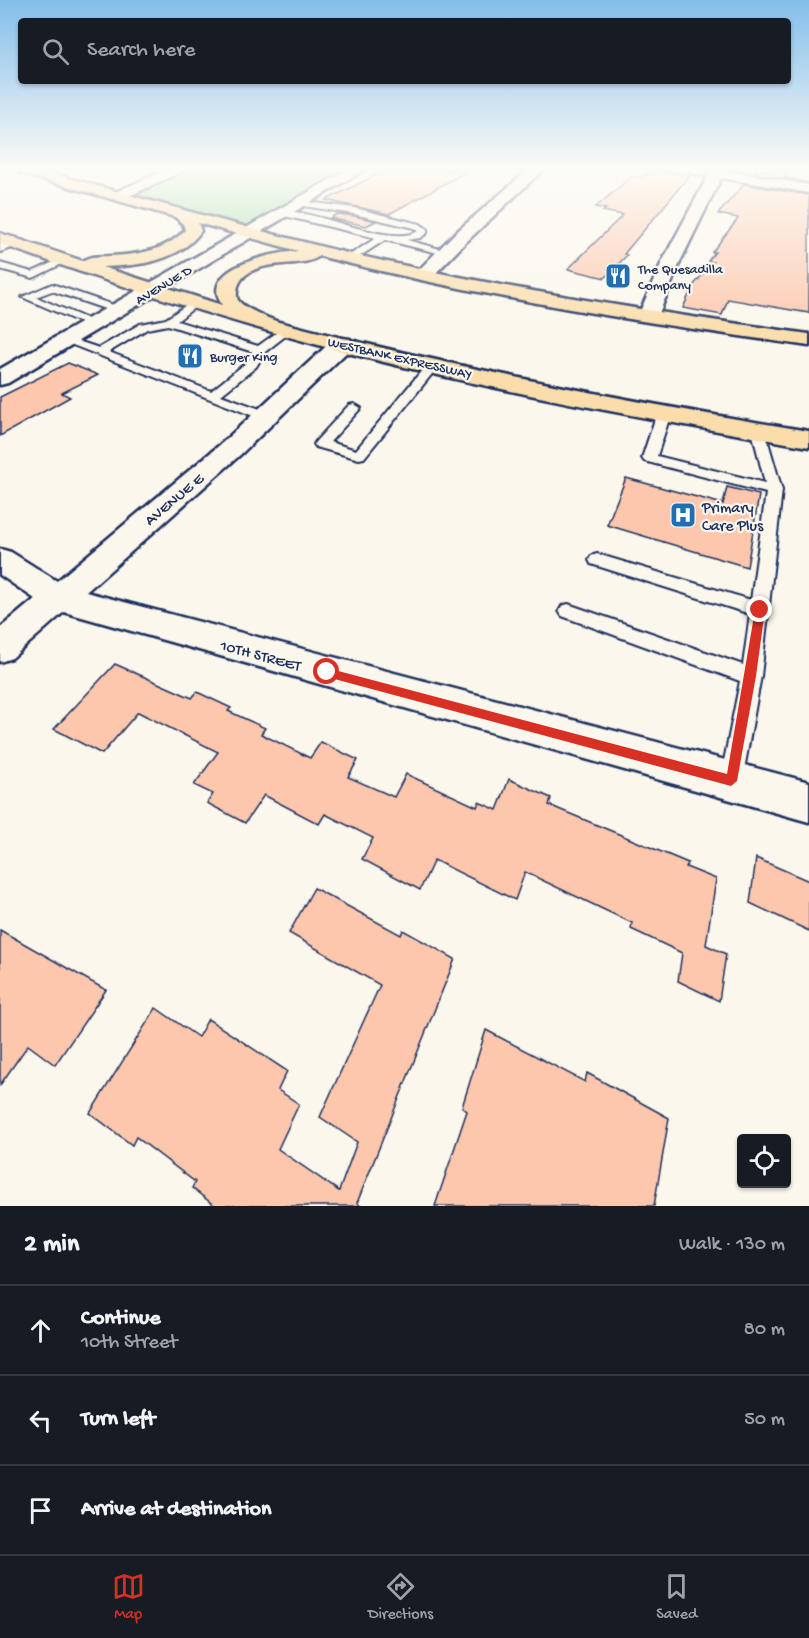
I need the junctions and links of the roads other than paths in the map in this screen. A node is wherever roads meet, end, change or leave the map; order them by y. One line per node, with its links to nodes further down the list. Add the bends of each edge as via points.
1 (191, 226): 15 (highway, via 189,237 173,248 139,258)
2 (226, 226): 8 (highway)
3 (260, 226): 8 (street, AVENUE D)
4 (350, 226): 10 (lane)
5 (415, 226): 9 (lane)
6 (474, 226): 13 (street)
7 (689, 226): 21 (street)
8 (249, 233): 14 (highway); 18 (street, AVENUE D)
9 (423, 234): 10 (lane); 12 (lane, via 422,241)
10 (385, 238): 12 (lane); 14 (lane)
11 (4, 243): 15 (highway, WESTBANK EXPRESSWAY)
12 (412, 245): 13 (lane)
13 (446, 252): 17 (street)
14 (348, 258): 17 (highway); 24 (highway, via 293,256 270,260 232,278 226,293 229,302 240,312)
15 (65, 260): 16 (lane, via 33,275); 18 (highway, WESTBANK EXPRESSWAY)
16 (0, 266)
17 (424, 275): 21 (highway)
18 (153, 290): 19 (highway, WESTBANK EXPRESSWAY); 20 (street, AVENUE D)
19 (195, 302): 22 (lane); 24 (highway, WESTBANK EXPRESSWAY)
20 (118, 310): 23 (street, AVENUE D); 23 (lane, via 52,287 27,297)
21 (648, 316): 26 (highway)
22 (169, 322): 28 (lane); 29 (lane, via 144,326)
23 (93, 325): 25 (street, AVENUE D)
24 (280, 328): 27 (highway, WESTBANK EXPRESSWAY); 28 (lane)
25 (66, 340): 29 (lane); 31 (street, AVENUE D)
26 (809, 340)
27 (342, 344): 30 (highway, WESTBANK EXPRESSWAY); 35 (street, AVENUE E)
28 (260, 350): 32 (lane, via 252,364)
29 (100, 353): 32 (lane)
30 (432, 366): 33 (lane, via 359,454 321,444); 34 (highway, WESTBANK EXPRESSWAY)
31 (0, 378)
32 (213, 395): 35 (lane)
33 (354, 408)
34 (664, 413): 36 (highway, WESTBANK EXPRESSWAY); 38 (lane, via 649,458)
35 (266, 416): 41 (street, AVENUE E)
36 (759, 431): 37 (highway, WESTBANK EXPRESSWAY); 38 (lane)
37 (809, 439)
38 (774, 490): 42 (lane)
39 (0, 560): 41 (street, 10TH STREET)
40 (597, 560): 42 (lane)
41 (57, 597): 44 (street, AVENUE E); 46 (street, 10TH STREET)
42 (760, 610): 45 (lane)
43 (568, 611): 45 (lane)
44 (0, 648)
45 (751, 676): 46 (lane)
46 (731, 781): 47 (street, 10TH STREET)
47 (809, 802)

